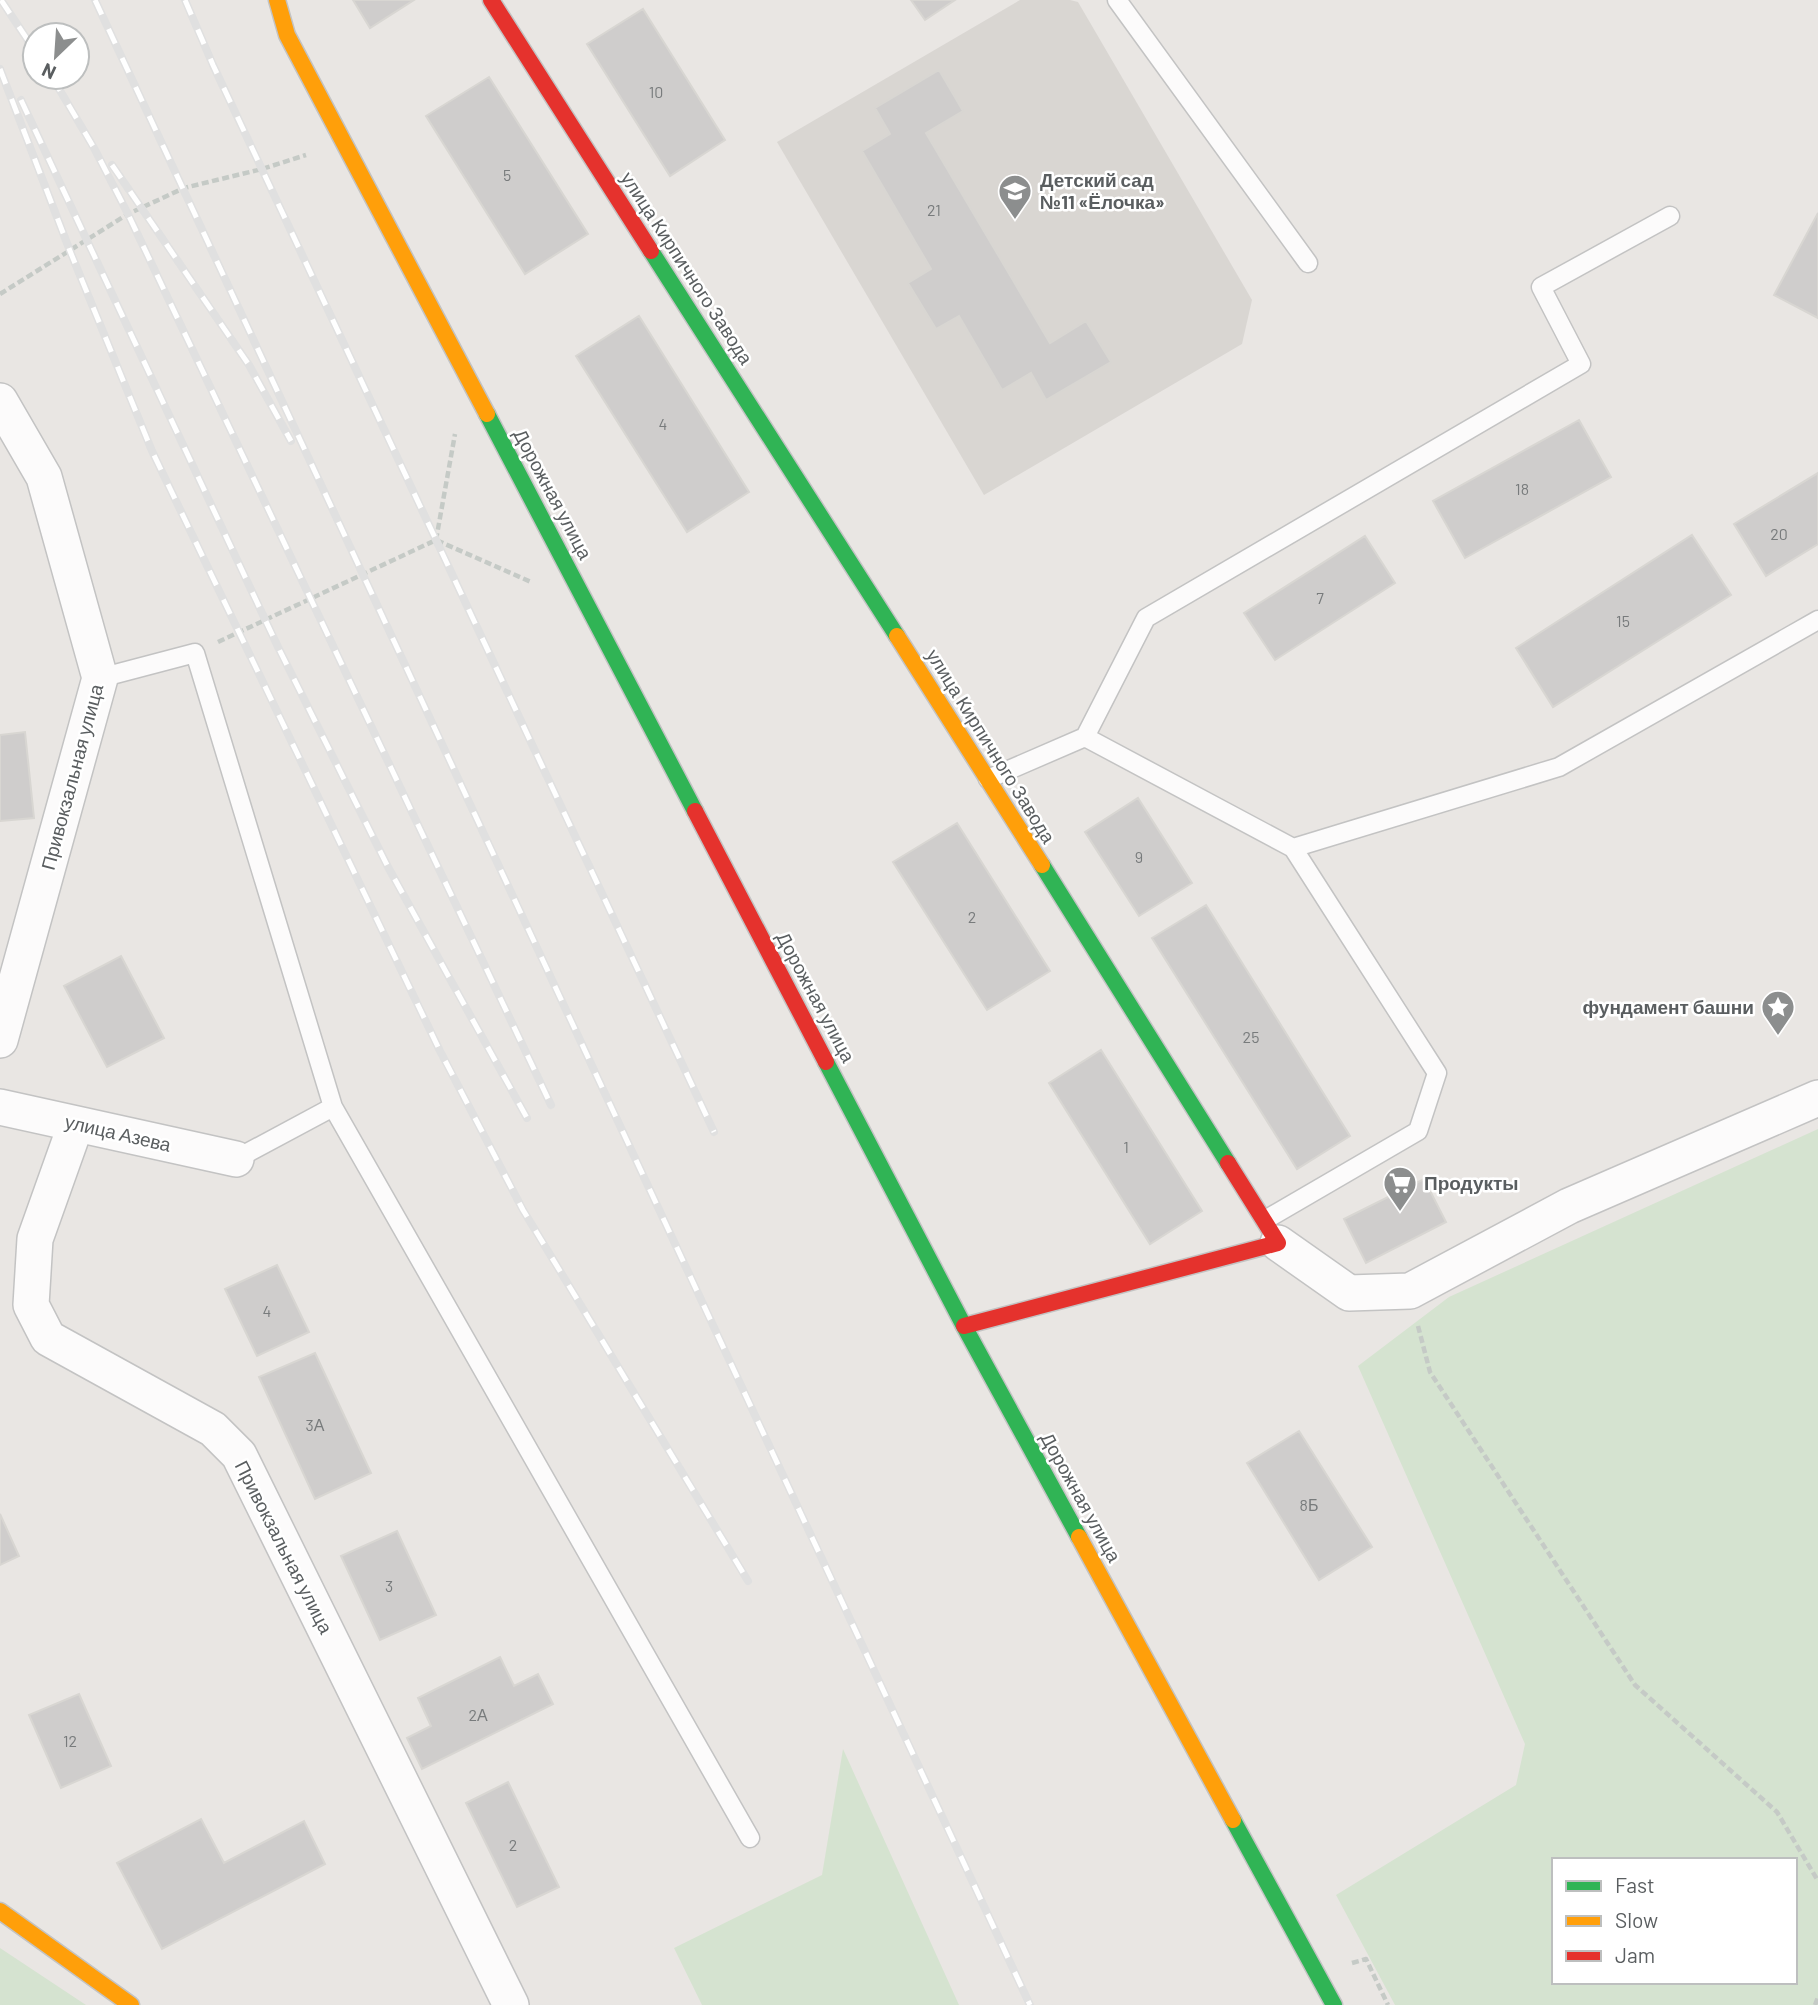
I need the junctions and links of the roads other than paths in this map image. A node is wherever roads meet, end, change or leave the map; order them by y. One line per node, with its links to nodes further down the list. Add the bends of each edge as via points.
1 (277, 0): 19 (street, Дорожная улица, via 287,35)
2 (491, 0): 10 (street, улица Кирпичного Завода)
3 (1117, 0): 5 (lane)
4 (1670, 216): 9 (lane, via 1541,287 1581,364 1146,618)
5 (1308, 263)
6 (0, 401): 8 (street, Привокзальная улица, via 44,477)
7 (1818, 620): 11 (lane, via 1559,767)
8 (100, 678): 12 (street, Привокзальная улица); 15 (lane, via 195,653)
9 (1085, 737): 10 (lane); 11 (lane)
10 (988, 779): 18 (street, улица Кирпичного Завода)
11 (1293, 848): 18 (lane, via 1437,1073 1419,1131)
12 (0, 1040)
13 (1818, 1098): 18 (street, via 1569,1206 1410,1291 1349,1293)
14 (0, 1107): 16 (street, улица Азева)
15 (333, 1107): 17 (lane); 20 (lane)
16 (76, 1124): 17 (street, улица Азева); 23 (street, Привокзальная улица, via 35,1239 31,1305 48,1338 213,1429 239,1455)
17 (236, 1159)
18 (1272, 1231): 19 (street)
19 (964, 1326): 24 (street, Дорожная улица)
20 (750, 1838)
21 (0, 1911): 22 (street)
22 (131, 2005)
23 (511, 2005)
24 (1334, 2005)

